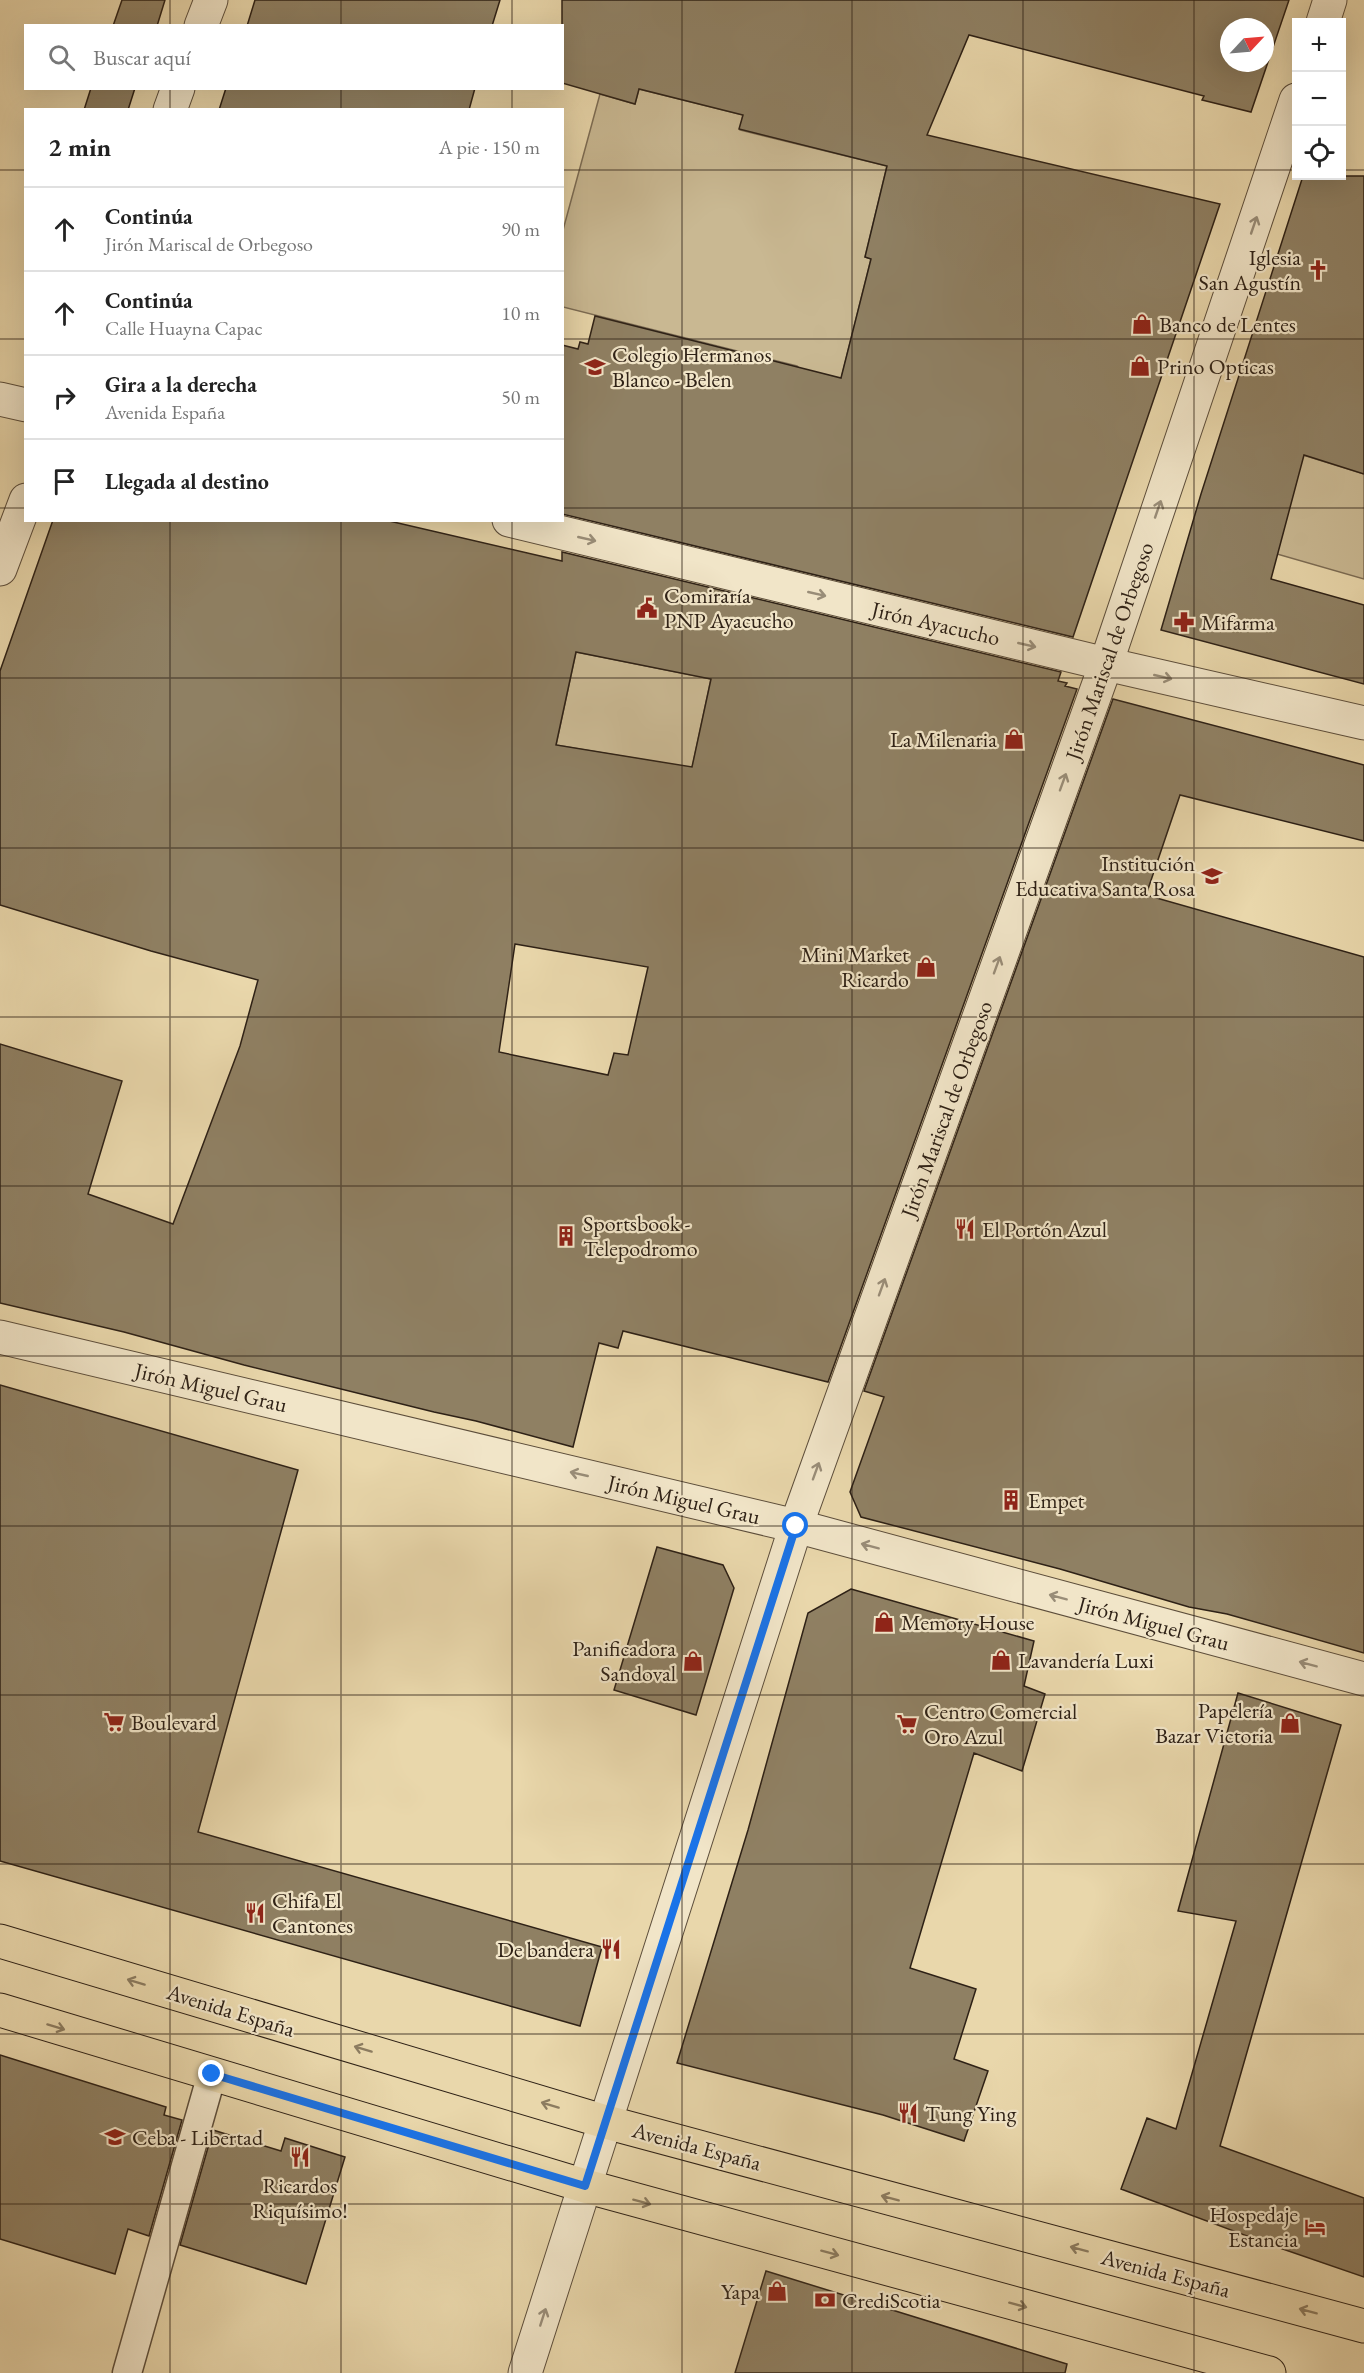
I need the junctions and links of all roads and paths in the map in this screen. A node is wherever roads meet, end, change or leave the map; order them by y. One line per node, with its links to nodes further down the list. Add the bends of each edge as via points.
1 (211, 0): 4 (street)
2 (1330, 0): 3 (street)
3 (1324, 18)
4 (202, 24)
5 (177, 90): 6 (street)
6 (171, 108)
7 (1292, 112): 13 (street, Jirón Mariscal de Orbegoso, one-way to 7)
8 (0, 399): 9 (street)
9 (24, 405)
10 (24, 505): 12 (street)
11 (517, 522): 13 (street, Jirón Ayacucho, one-way to 13)
12 (0, 569)
13 (1106, 664): 14 (street, Jirón Ayacucho, one-way to 14); 16 (street, Jirón Mariscal de Orbegoso, one-way to 13)
14 (1364, 723)
15 (0, 1337): 16 (street, Jirón Miguel Grau, one-way to 15)
16 (796, 1526): 17 (street, Jirón Miguel Grau, one-way to 16); 21 (street, Jirón Mariscal de Orbegoso)
17 (1364, 1679)
18 (0, 1941): 21 (main road, Avenida España, one-way to 18)
19 (0, 2010): 20 (main road, one-way to 20)
20 (212, 2074): 22 (main road); 24 (lane)
21 (606, 2122): 22 (street, Jirón Mariscal de Orbegoso); 23 (main road, Avenida España, one-way to 21)
22 (585, 2186): 25 (street, Jirón Mariscal de Orbegoso, one-way to 22); 26 (main road, one-way to 26)
23 (1364, 2326)
24 (127, 2373)
25 (525, 2373)
26 (1269, 2373)

